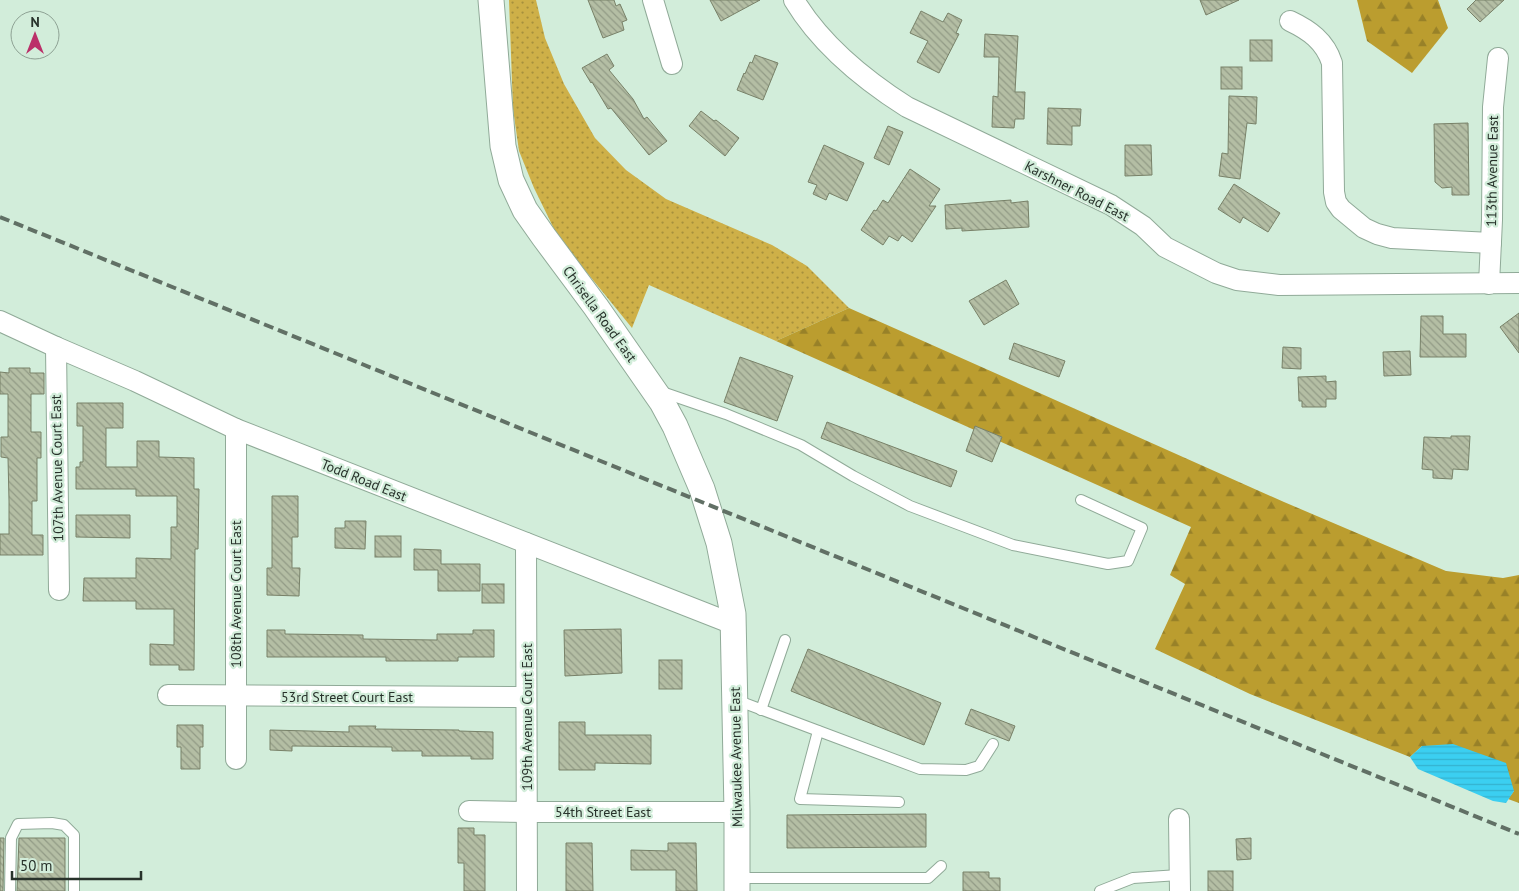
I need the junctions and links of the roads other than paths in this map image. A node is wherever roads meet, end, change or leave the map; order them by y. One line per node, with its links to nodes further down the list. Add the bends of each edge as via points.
1 (491, 0): 12 (street, Chrisella Road East, via 503,146 511,180 525,210)
2 (654, 0): 6 (street)
3 (794, 0): 9 (street, Karshner Road East, via 828,44 864,77 907,107 1112,205 1143,226 1165,247 1216,273 1237,280 1279,285)
4 (1290, 21): 7 (street, via 1308,30 1325,46 1332,63 1334,192 1341,210 1364,228 1392,238)
5 (1498, 58): 7 (street, 113th Avenue East, via 1493,107)
6 (672, 64)
7 (1491, 242): 9 (street, 113th Avenue East)
8 (1519, 283): 9 (street, Karshner Road East)
9 (1489, 284)
10 (0, 321): 11 (street, Todd Road East)
11 (56, 347): 13 (street, Todd Road East); 16 (street, 107th Avenue Court East)
12 (654, 390): 14 (lane, via 802,444 910,506 1013,545 1108,564 1128,561 1142,528); 17 (street, Chrisella Road East, via 675,426 702,489 719,543)
13 (236, 429): 15 (street, Todd Road East); 20 (street, 108th Avenue Court East)
14 (1081, 500)
15 (526, 543): 17 (street, Todd Road East); 21 (street, 109th Avenue Court East)
16 (59, 590)
17 (734, 624): 22 (street, Milwaukee Avenue East)
18 (785, 640): 23 (lane)
19 (168, 695): 20 (street, 53rd Street Court East)
20 (236, 696): 21 (street, 53rd Street Court East); 26 (street, 108th Avenue Court East)
21 (526, 698): 29 (street, 109th Avenue Court East)
22 (735, 700): 23 (lane); 30 (street, Milwaukee Avenue East)
23 (761, 710): 24 (lane)
24 (818, 731): 25 (lane, via 920,769 966,770 979,766); 27 (lane, via 800,799)
25 (993, 744)
26 (236, 759)
27 (899, 802)
28 (468, 811): 29 (street, 54th Street East)
29 (528, 812): 30 (street, 54th Street East); 37 (street, 109th Avenue Court East)
30 (737, 812): 34 (street, Milwaukee Avenue East)
31 (1179, 819): 33 (street)
32 (942, 866): 34 (lane, via 928,878)
33 (1179, 883): 38 (lane, via 1133,878)
34 (737, 884)
35 (10, 891): 36 (lane, via 11,838 18,824 52,823 64,825 74,834)
36 (74, 891)
37 (528, 891)
38 (1100, 891)

